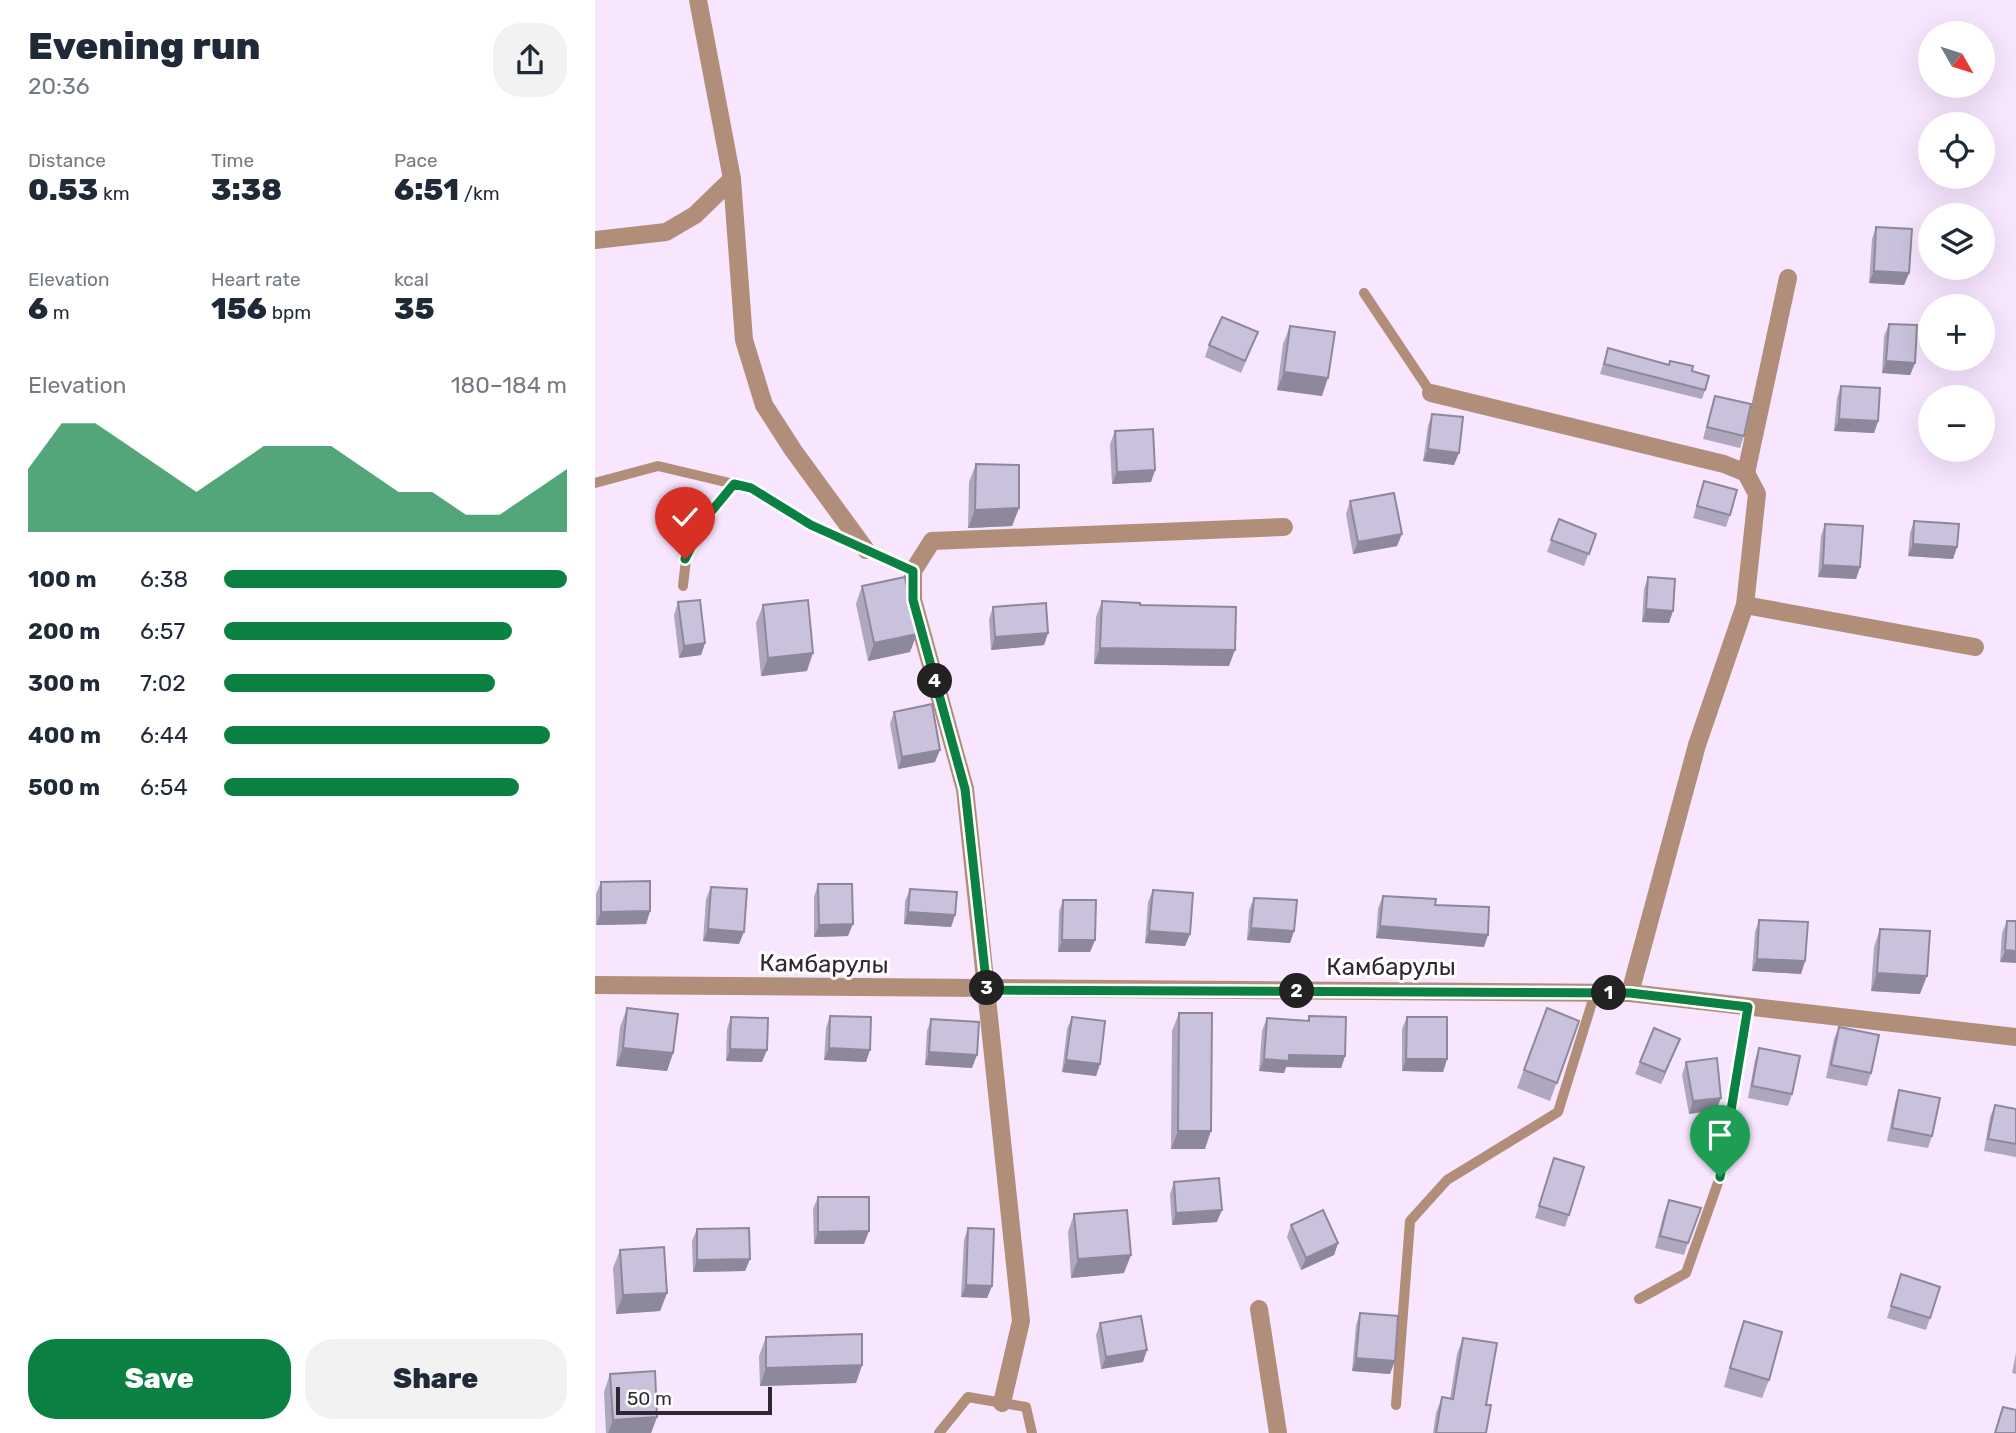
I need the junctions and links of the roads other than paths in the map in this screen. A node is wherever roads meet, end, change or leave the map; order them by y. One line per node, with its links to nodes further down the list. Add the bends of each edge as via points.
1 (698, 0): 2 (street)
2 (732, 179): 3 (street, via 695,215 666,232); 11 (street, via 744,340 764,405)
3 (596, 238)
4 (1788, 278): 7 (street)
5 (1364, 293): 6 (lane)
6 (1431, 393): 7 (street)
7 (1746, 473): 14 (street, via 1757,494)
8 (595, 483): 9 (lane, via 658,466)
9 (734, 484): 11 (lane, via 751,488 811,525); 13 (lane, via 705,519 685,559)
10 (1285, 527): 12 (street, via 932,541)
11 (866, 550): 12 (lane)
12 (913, 571): 17 (street, via 913,600 965,789)
13 (683, 586)
14 (1745, 605): 15 (street); 19 (street, via 1697,745)
15 (1975, 647)
16 (595, 985): 17 (street, Камбарулы)
17 (987, 990): 18 (street, Камбарулы); 24 (street, via 1021,1321)
18 (1595, 993): 19 (street, Камбарулы); 25 (lane, via 1558,1112 1447,1180 1410,1221)
19 (1630, 993): 20 (street, Камбарулы)
20 (1748, 1007): 21 (street, Камбарулы); 22 (lane, via 1720,1177 1686,1273)
21 (2016, 1037)
22 (1639, 1299)
23 (1259, 1309): 28 (street)
24 (1002, 1403): 26 (lane, via 968,1397); 27 (lane, via 1026,1407)
25 (1396, 1405)
26 (939, 1433)
27 (1032, 1433)
28 (1278, 1433)

